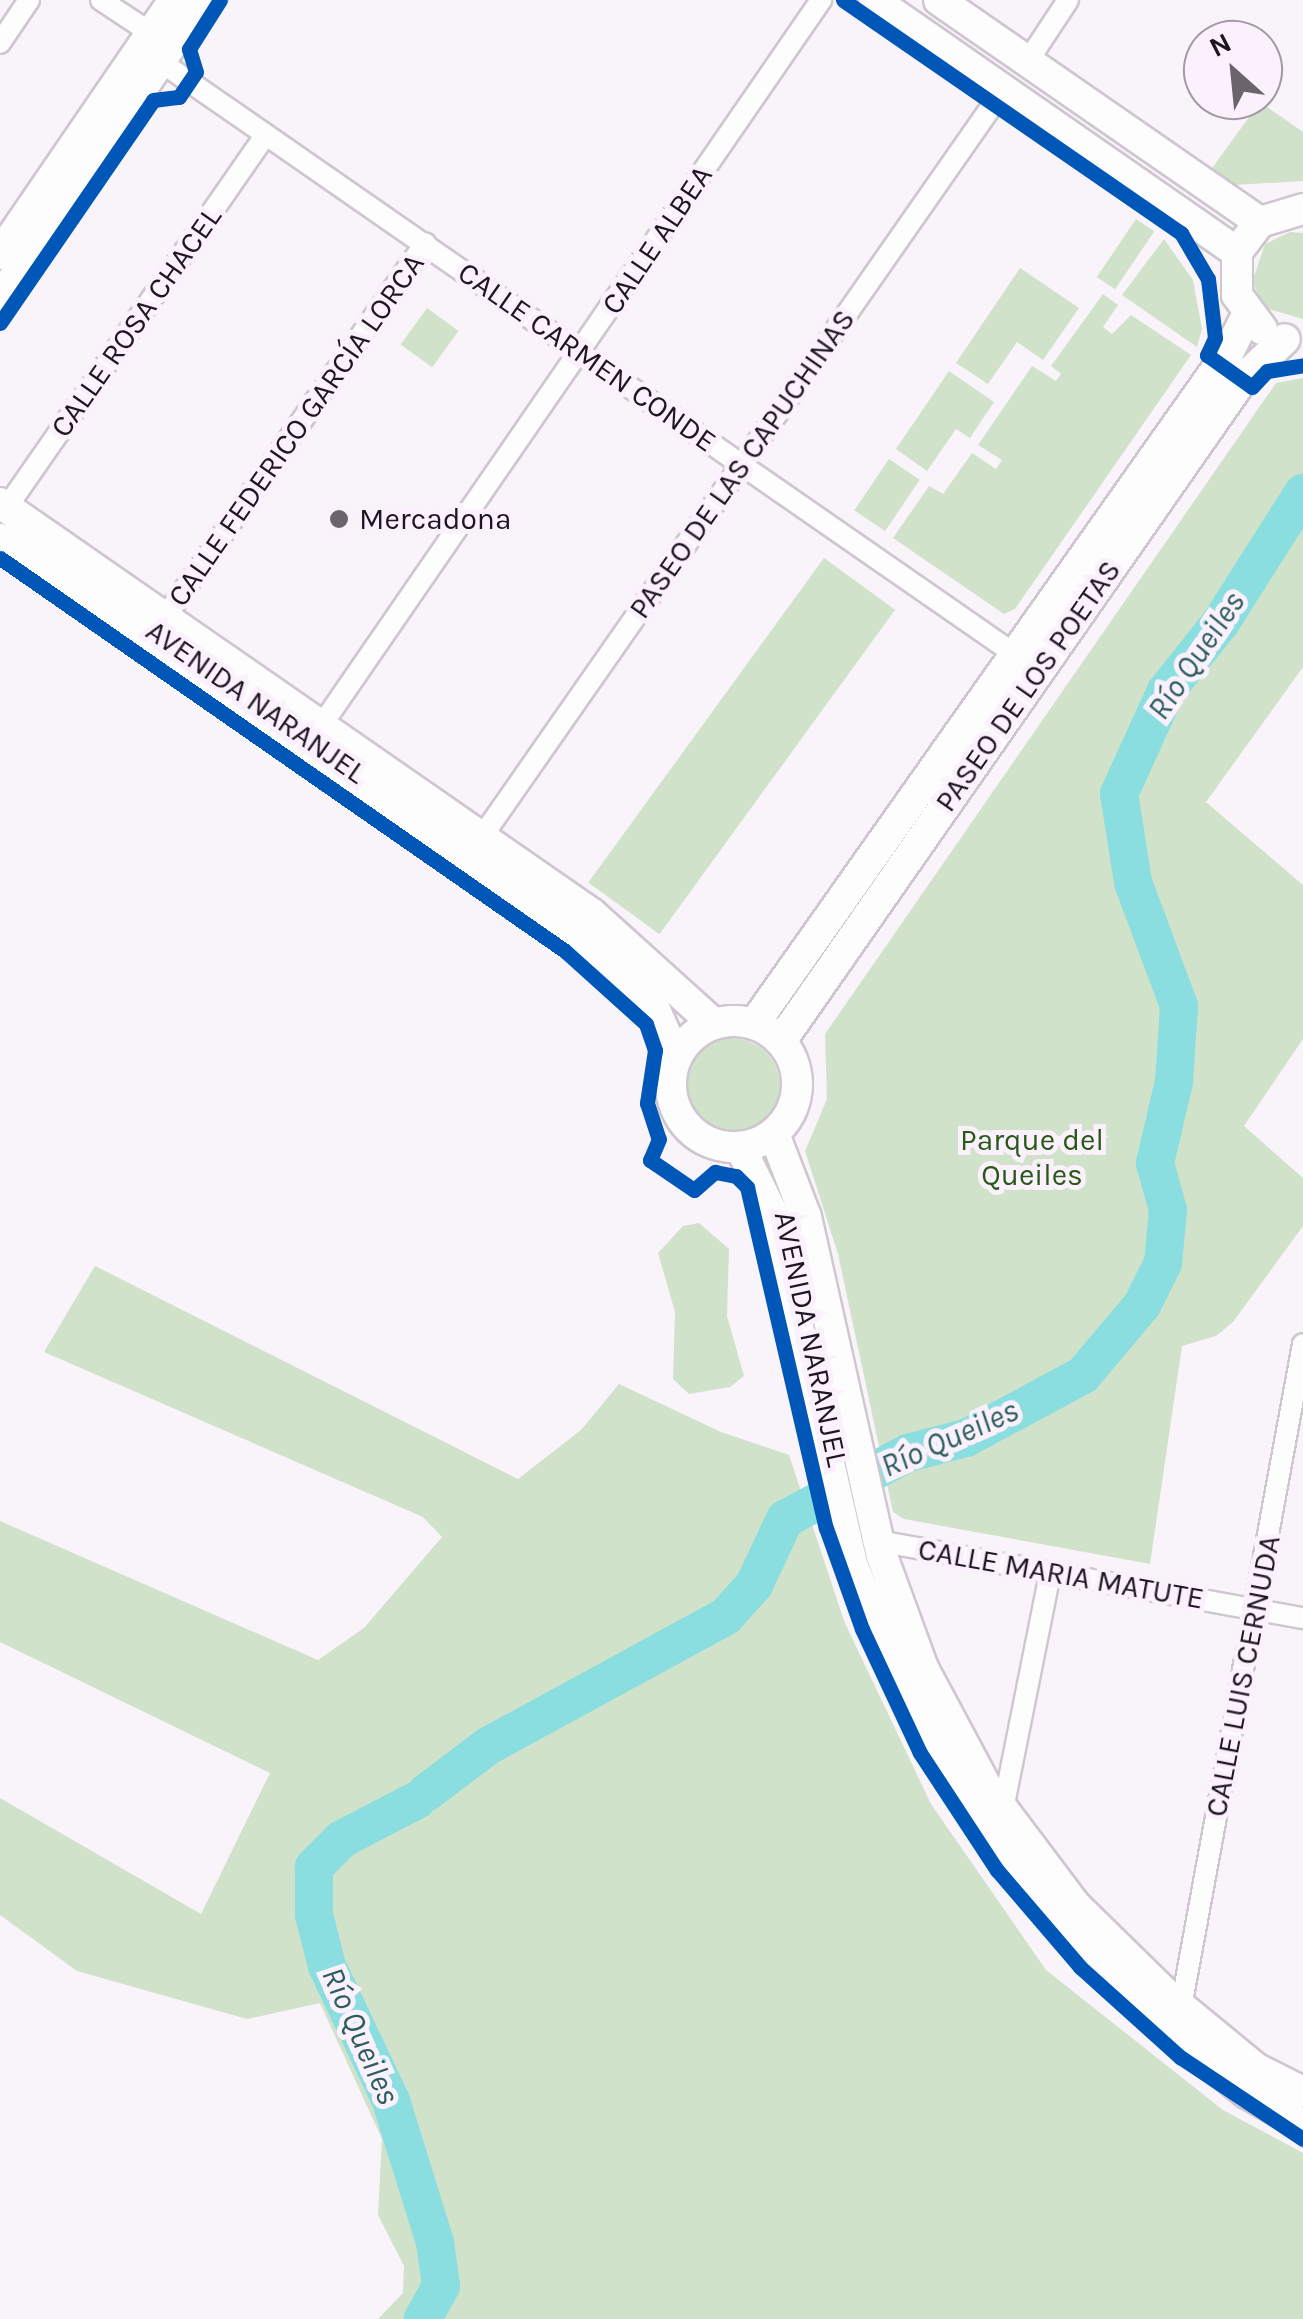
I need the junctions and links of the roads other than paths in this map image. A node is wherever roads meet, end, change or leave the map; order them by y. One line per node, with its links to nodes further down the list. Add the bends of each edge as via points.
1 (29, 0): 9 (street)
2 (100, 0): 10 (street, CALLE CARMEN CONDE)
3 (174, 0): 10 (street)
4 (202, 0): 10 (street)
5 (821, 0): 22 (street, CALLE ALBEA)
6 (874, 0): 12 (street)
7 (939, 0): 11 (street)
8 (1068, 0): 11 (street)
9 (0, 43)
10 (156, 48): 13 (street, CALLE CARMEN CONDE); 18 (street); 19 (street)
11 (1028, 61): 15 (street)
12 (1003, 90): 17 (street); 23 (street, PASEO DE LAS CAPUCHINAS)
13 (265, 136): 16 (street, CALLE CARMEN CONDE); 24 (street, CALLE ROSA CHACEL)
14 (1303, 209): 15 (street)
15 (1260, 222): 17 (street)
16 (425, 243): 22 (street, CALLE CARMEN CONDE); 26 (street, CALLE FEDERICO GARCÍA LORCA)
17 (1237, 252): 20 (street, via 1235,284)
18 (0, 254)
19 (0, 299)
20 (1247, 315): 21 (street); 27 (street, PASEO DE LOS POETAS, via 1228,353)
21 (1294, 339): 32 (street, PASEO DE LOS POETAS, via 1242,380)
22 (580, 352): 23 (street, CALLE CARMEN CONDE); 28 (street, CALLE ALBEA)
23 (741, 466): 27 (street, CALLE CARMEN CONDE); 29 (street, PASEO DE LAS CAPUCHINAS)
24 (4, 505): 26 (street, AVENIDA NARANJEL)
25 (0, 540): 33 (street, AVENIDA NARANJEL, via 572,936 655,1010)
26 (166, 616): 28 (street, AVENIDA NARANJEL)
27 (1013, 653): 31 (street, PASEO DE LOS POETAS)
28 (321, 726): 29 (street, AVENIDA NARANJEL)
29 (481, 838): 30 (street, AVENIDA NARANJEL, via 592,914)
30 (714, 1024): 31 (street); 33 (street)
31 (754, 1024): 32 (street)
32 (781, 1042): 34 (street, via 797,1079 788,1118)
33 (676, 1057): 35 (street, via 673,1105 686,1126 704,1141)
34 (774, 1134): 35 (street); 37 (street, AVENIDA NARANJEL, via 806,1218)
35 (740, 1148): 37 (street, AVENIDA NARANJEL, via 772,1212)
36 (1303, 1344): 40 (street, CALLE LUIS CERNUDA)
37 (838, 1438): 38 (street, AVENIDA NARANJEL); 45 (street, AVENIDA NARANJEL, via 852,1564 900,1680 966,1802 1056,1922 1150,2016 1247,2093)
38 (878, 1541): 39 (street, CALLE MARIA MATUTE); 42 (street, AVENIDA NARANJEL, via 923,1668)
39 (1050, 1572): 40 (street, CALLE MARIA MATUTE); 42 (street)
40 (1256, 1610): 41 (street, CALLE MARIA MATUTE); 43 (street, CALLE LUIS CERNUDA)
41 (1303, 1618)
42 (1003, 1809): 43 (street, AVENIDA NARANJEL, via 1076,1906)
43 (1181, 2007): 44 (street, AVENIDA NARANJEL, via 1257,2069)
44 (1303, 2092)
45 (1303, 2125)

